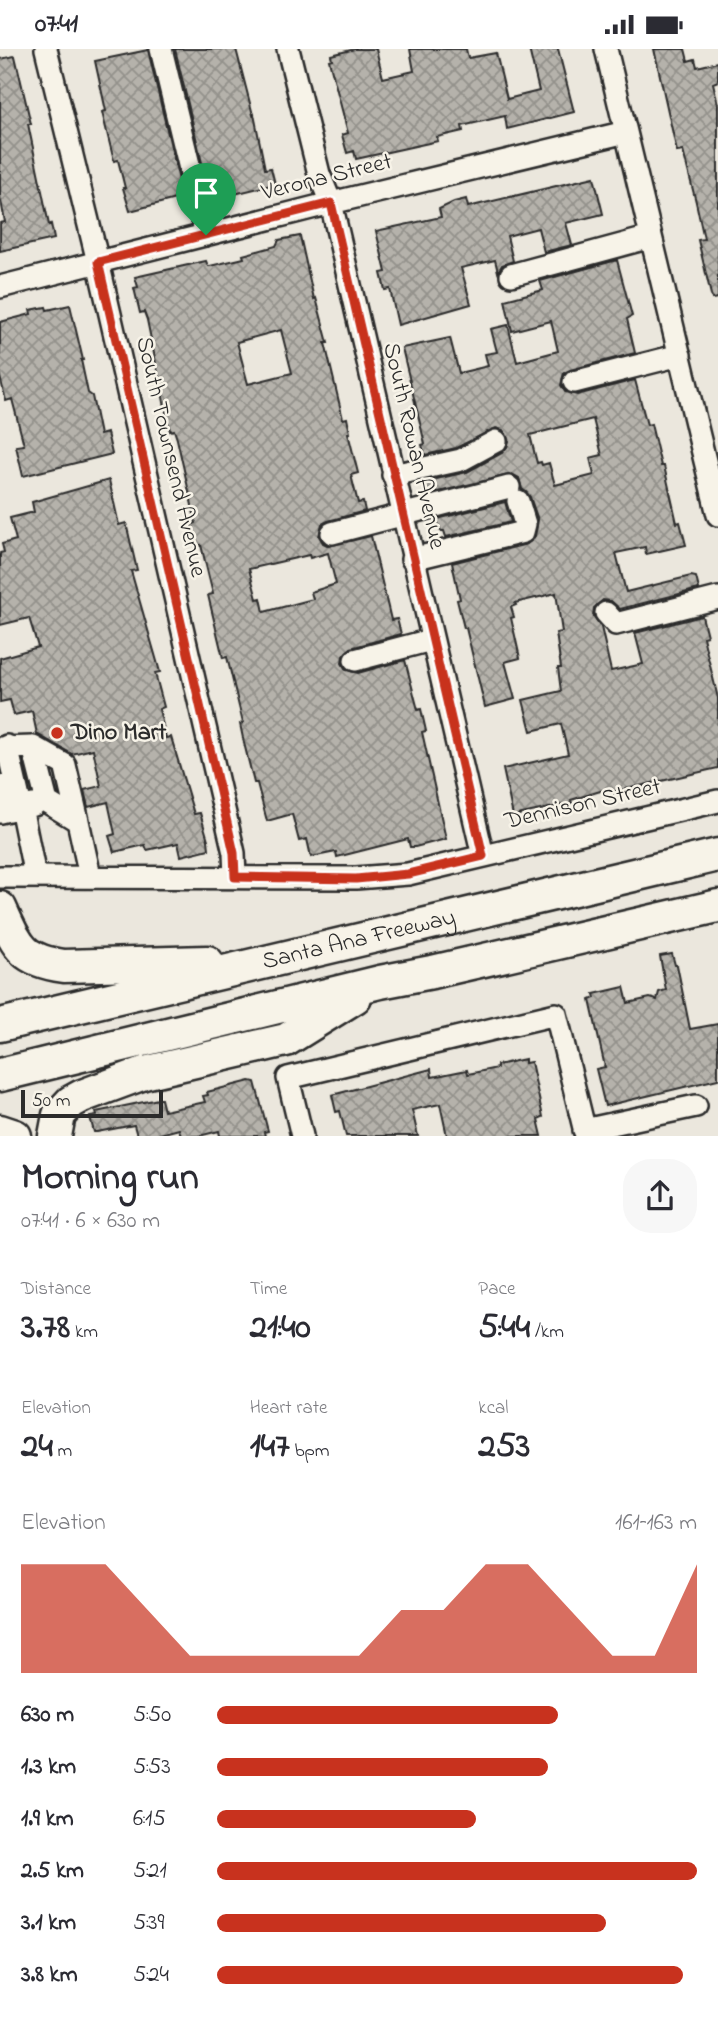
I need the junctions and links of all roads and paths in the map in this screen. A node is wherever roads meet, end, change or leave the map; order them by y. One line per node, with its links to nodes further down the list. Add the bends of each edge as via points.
1 (47, 49): 9 (street, South Townsend Avenue)
2 (161, 49): 7 (street)
3 (288, 49): 6 (street, South Rowan Avenue, via 319,174)
4 (606, 49): 5 (street)
5 (626, 132): 6 (street, Verona Street); 8 (street)
6 (331, 203): 7 (street, Verona Street); 15 (street, South Rowan Avenue)
7 (206, 235): 9 (street, Verona Street)
8 (651, 237): 10 (street); 12 (street)
9 (98, 262): 11 (street, Verona Street); 38 (street, South Townsend Avenue, via 234,853)
10 (511, 275)
11 (0, 287)
12 (680, 355): 13 (street); 16 (street)
13 (574, 382)
14 (496, 441): 15 (street, via 461,460)
15 (393, 475): 17 (street, South Rowan Avenue)
16 (718, 515)
17 (402, 516): 18 (street); 19 (street, South Rowan Avenue); 19 (street, via 513,494 525,524 523,532)
18 (332, 533)
19 (412, 559): 22 (street, South Rowan Avenue)
20 (718, 598): 21 (street, via 616,624)
21 (606, 613)
22 (431, 640): 23 (street); 34 (street, South Rowan Avenue)
23 (355, 660)
24 (3, 747): 25 (street); 31 (street)
25 (33, 747): 30 (street); 32 (street, via 65,765)
26 (0, 786): 31 (street)
27 (648, 791): 28 (path, via 647,787)
28 (604, 798)
29 (718, 801): 34 (street, Dennison Street)
30 (47, 802): 31 (street); 32 (street)
31 (9, 810): 35 (street)
32 (78, 821): 36 (street)
33 (718, 855): 41 (highway, Santa Ana Freeway)
34 (483, 856): 38 (street, Dennison Street, via 408,874 356,879)
35 (36, 876): 36 (street, Dennison Street); 37 (street, Dennison Street)
36 (90, 876): 38 (street, Dennison Street)
37 (0, 877)
38 (235, 877)
39 (718, 906): 42 (highway, Santa Ana Freeway)
40 (0, 908): 41 (highway, via 15,942 46,963 88,966)
41 (274, 960): 43 (highway, Santa Ana Freeway)
42 (380, 982): 44 (highway, Santa Ana Freeway); 49 (highway, via 286,1040 144,1073 82,1095 59,1115)
43 (0, 1025)
44 (0, 1075)
45 (696, 1106): 47 (street)
46 (0, 1131): 48 (highway)
47 (585, 1133): 50 (street, via 556,1014 288,1078)
48 (15, 1136)
49 (55, 1136)
50 (302, 1136)

